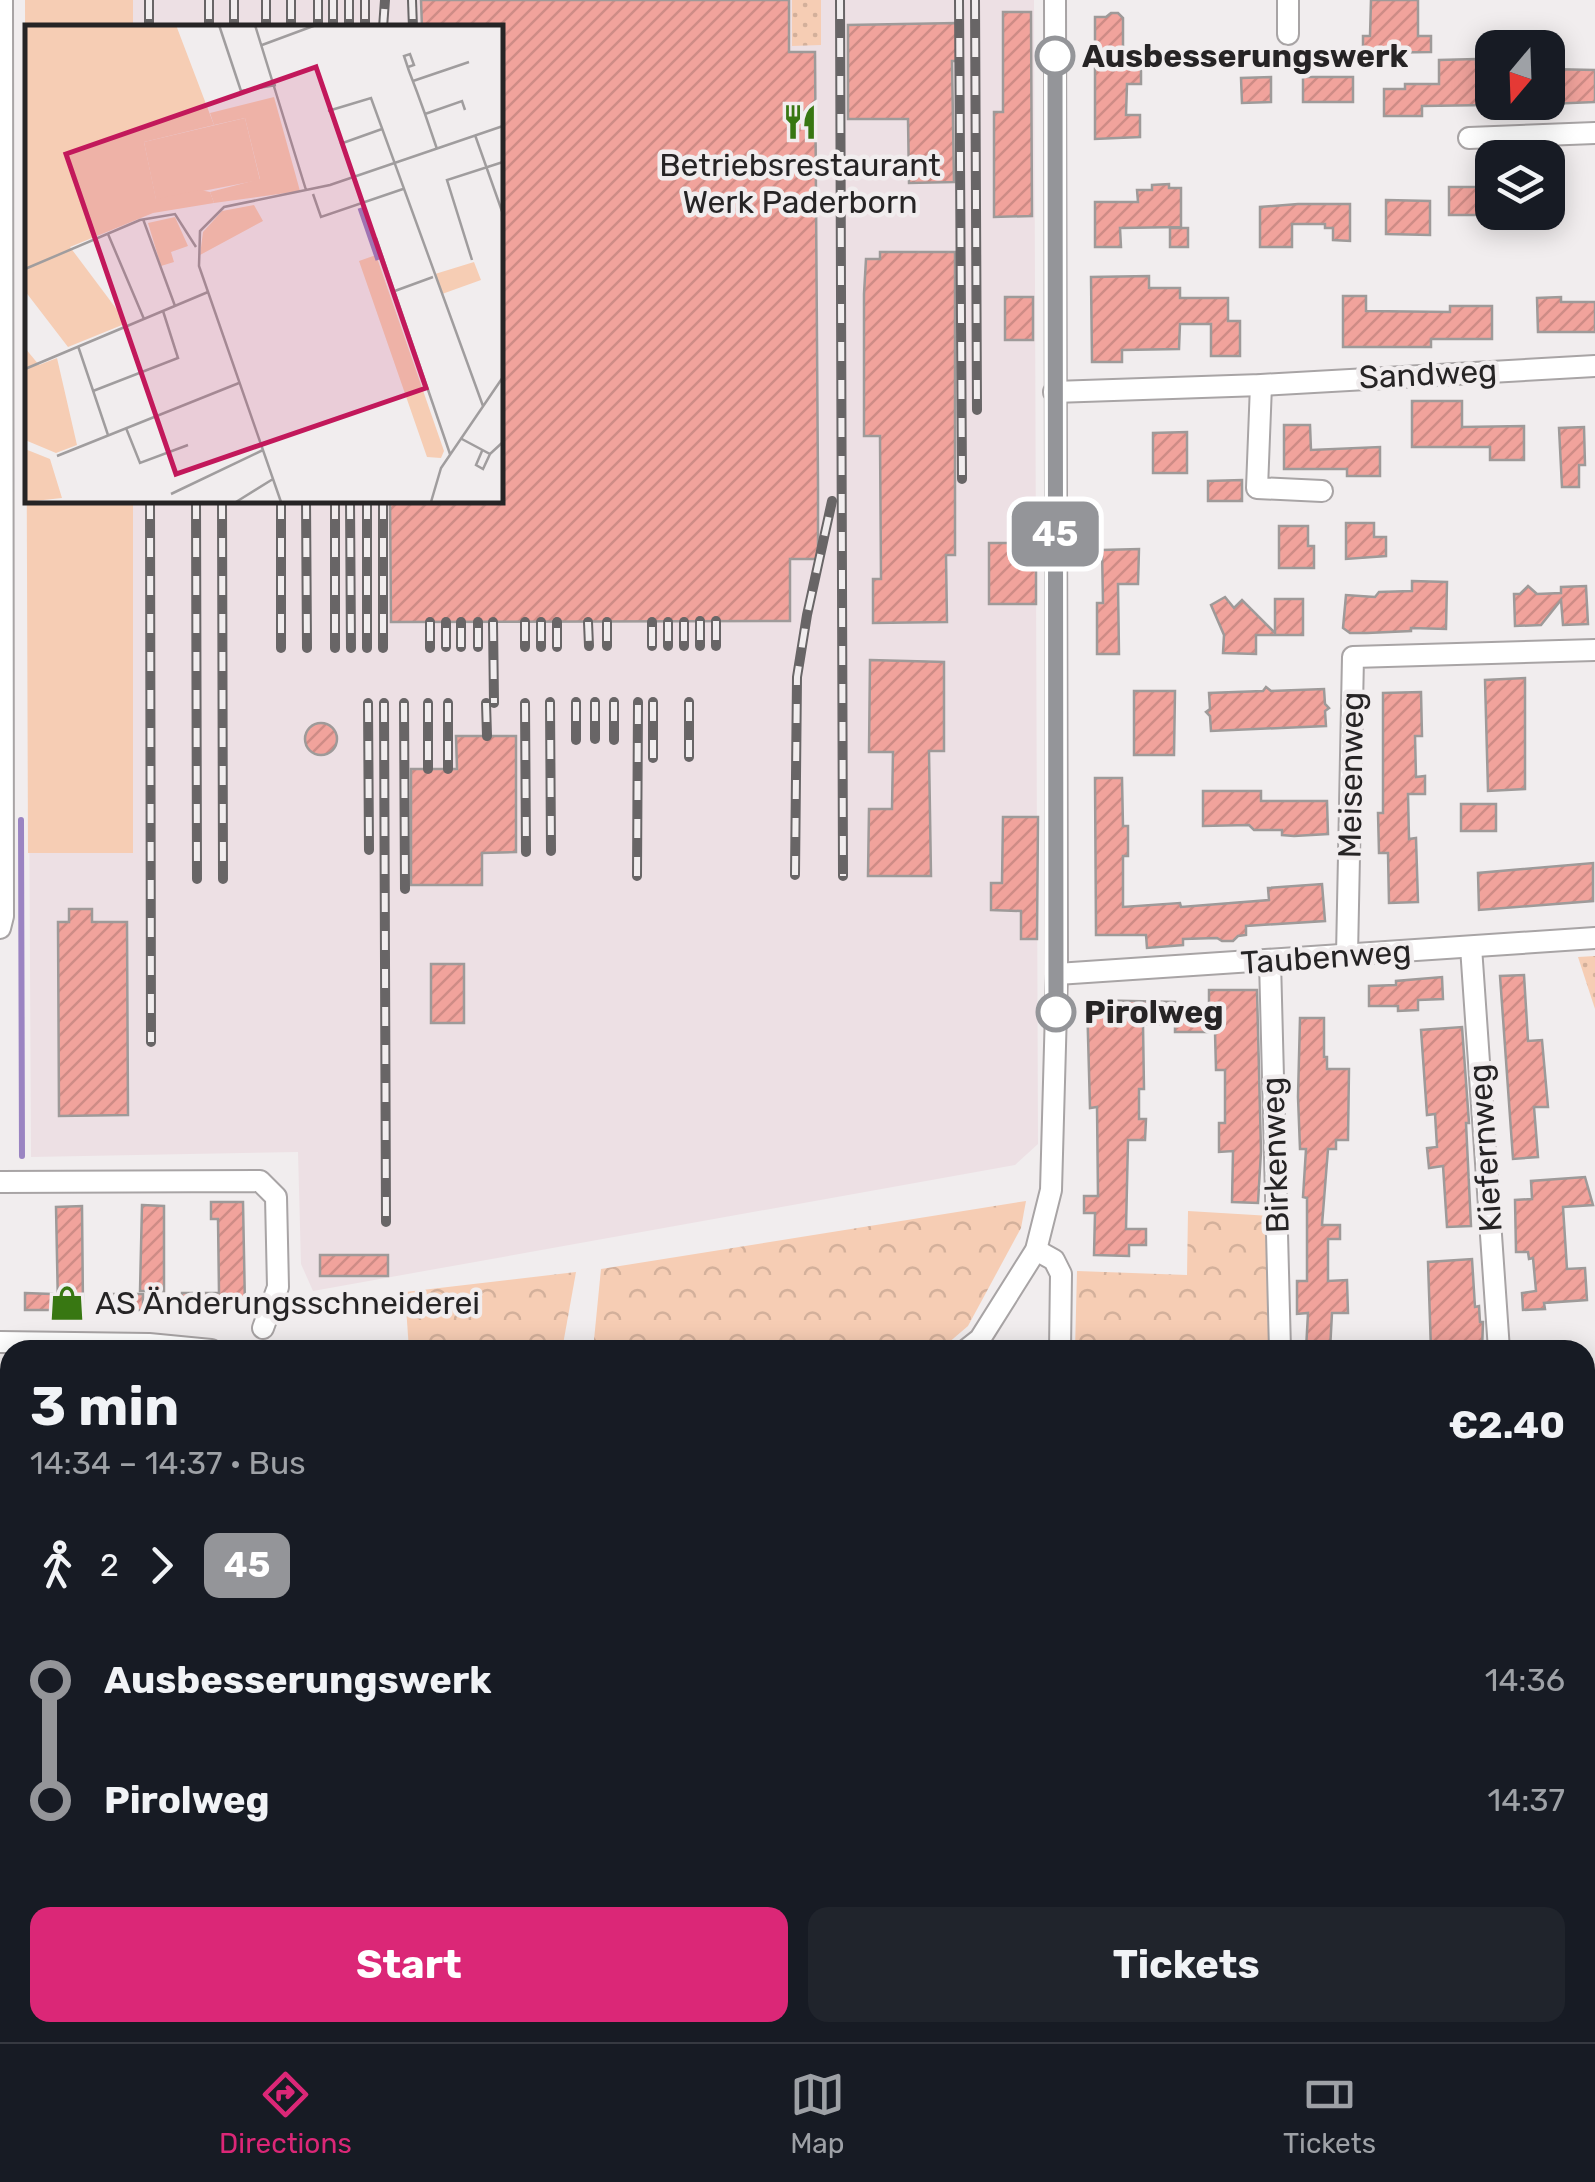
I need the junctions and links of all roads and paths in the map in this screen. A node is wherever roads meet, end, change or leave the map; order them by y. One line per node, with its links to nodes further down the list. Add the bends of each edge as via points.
1 (2, 0): 11 (street)
2 (1054, 0): 9 (street)
3 (1288, 0): 4 (street)
4 (1288, 34)
5 (1595, 133): 6 (street)
6 (1469, 138)
7 (1595, 366): 8 (street, Sandweg)
8 (1262, 385): 9 (street, Sandweg); 10 (street, via 1257,488)
9 (1054, 392): 18 (street)
10 (1322, 491)
11 (2, 612): 13 (street)
12 (1595, 650): 16 (street, Meisenweg, via 1354,657)
13 (0, 928)
14 (1595, 938): 15 (street, Taubenweg)
15 (1471, 946): 16 (street, Taubenweg); 25 (street, Kiefernweg)
16 (1348, 955): 17 (street, Taubenweg)
17 (1270, 961): 18 (street, Taubenweg); 24 (street, Birkenweg)
18 (1057, 974): 20 (street, via 1051,1190)
19 (0, 1182): 21 (street, via 260,1181 276,1197 278,1287)
20 (1036, 1250): 22 (street); 23 (street, via 1054,1260 1061,1274)
21 (263, 1328)
22 (978, 1340)
23 (1060, 1340)
24 (1280, 1340)
25 (1498, 1340)

